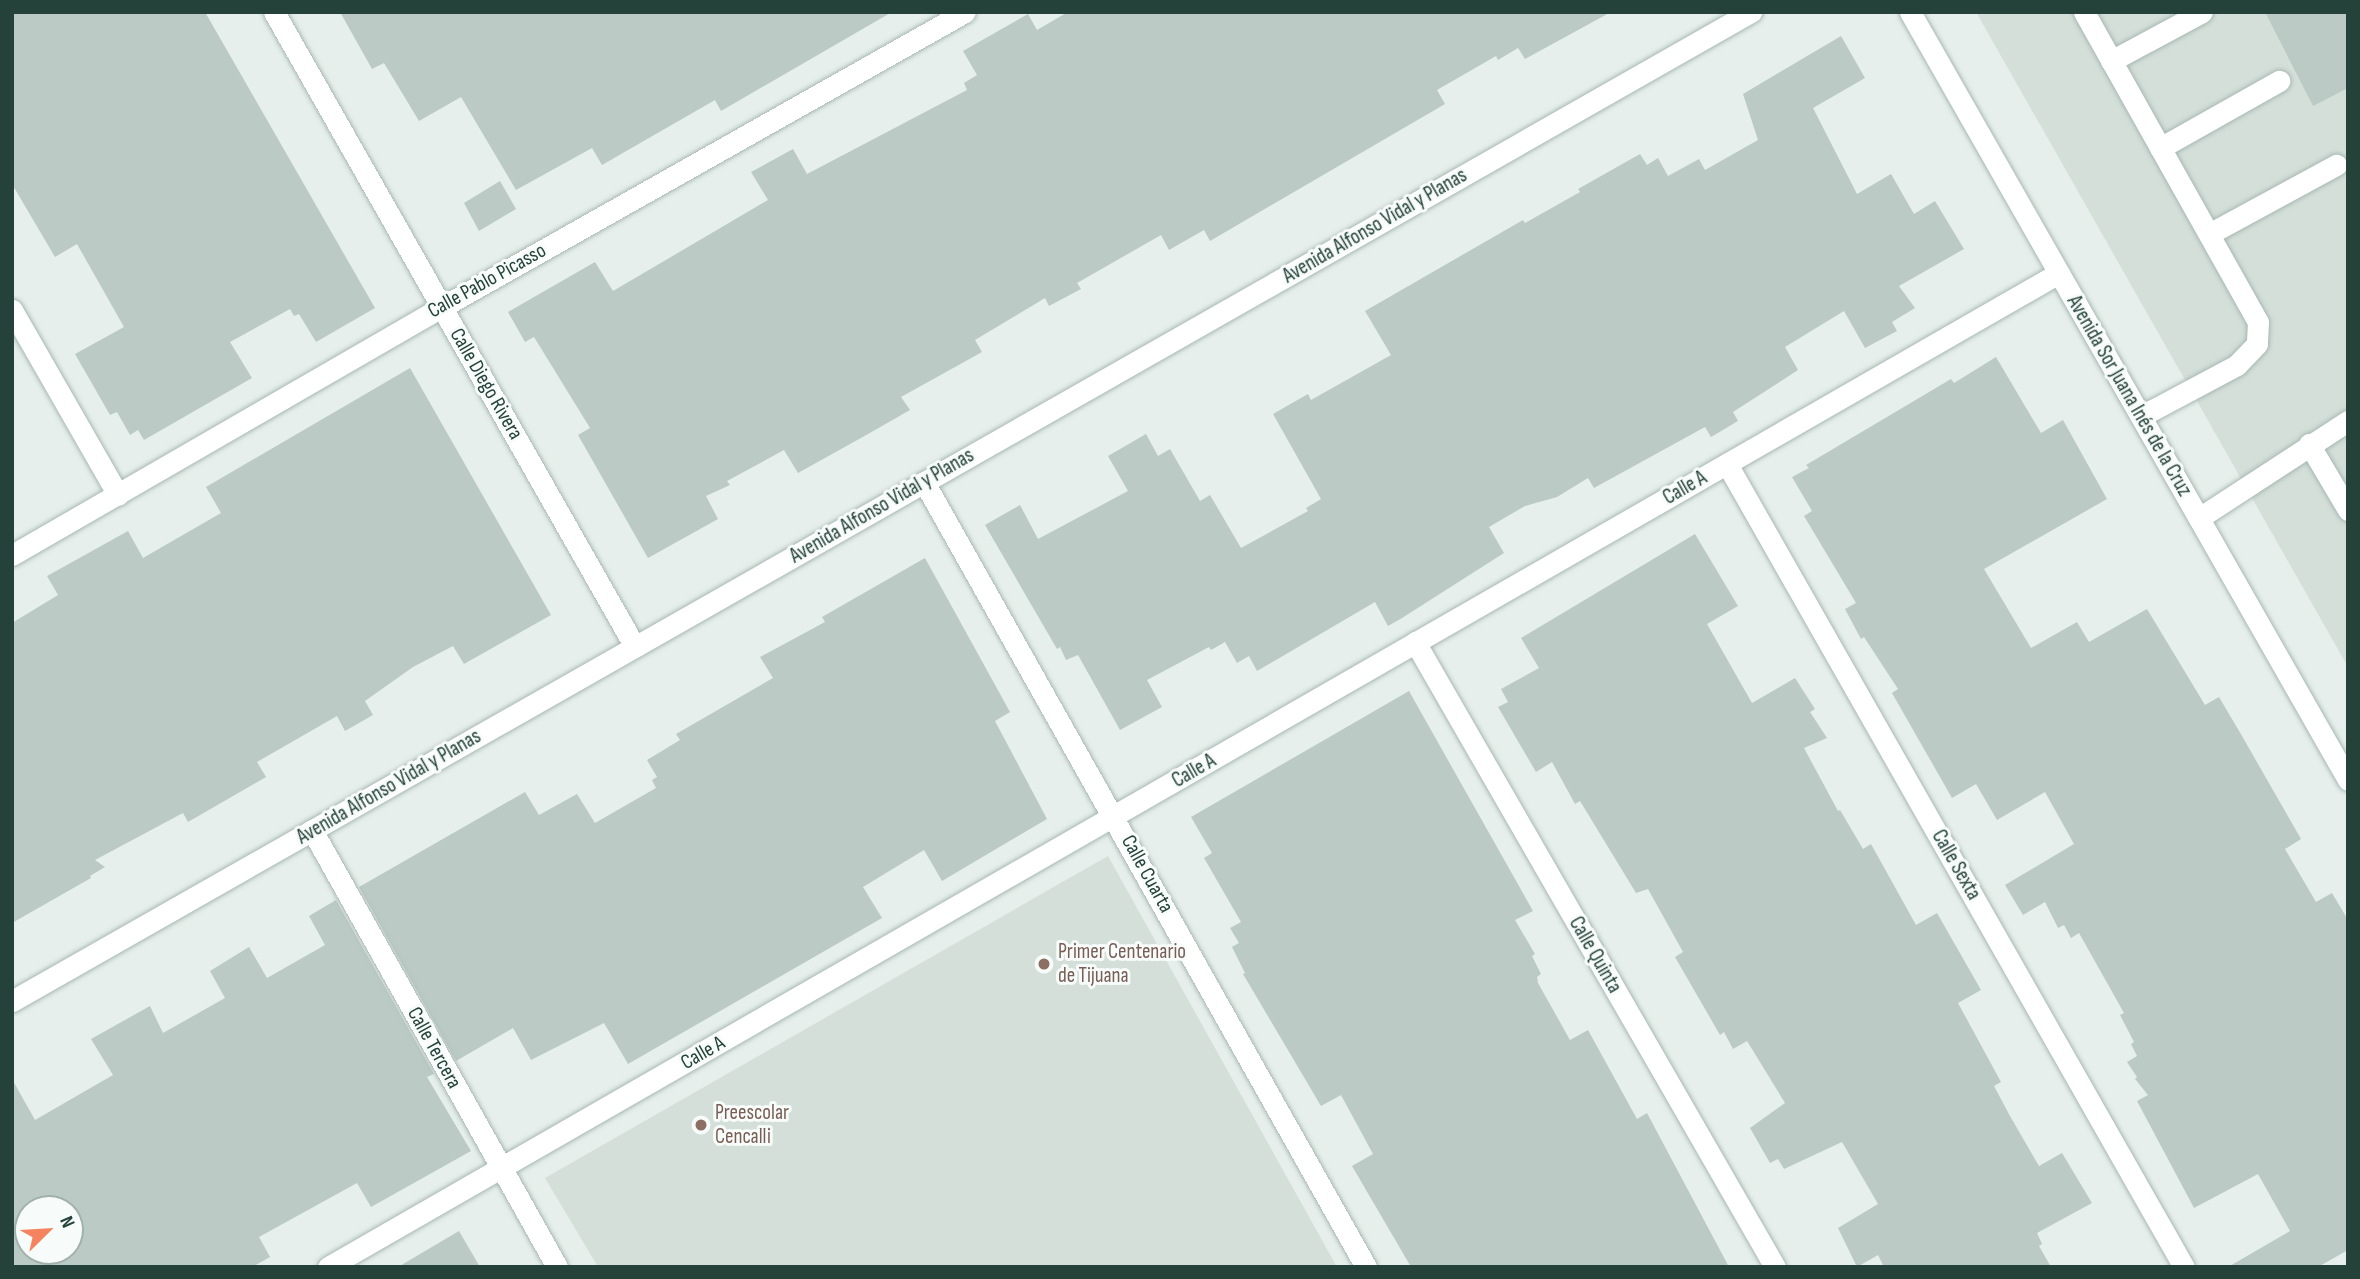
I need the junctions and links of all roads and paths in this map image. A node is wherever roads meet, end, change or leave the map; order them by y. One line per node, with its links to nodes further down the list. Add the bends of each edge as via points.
1 (274, 12): 13 (street, Calle Diego Rivera)
2 (965, 12): 13 (street, Calle Pablo Picasso)
3 (1751, 12): 19 (street, Avenida Alfonso Vidal y Planas)
4 (1910, 12): 12 (street, Avenida Sor Juana Inés de la Cruz)
5 (2084, 12): 7 (street)
6 (2202, 12): 7 (street)
7 (2111, 61): 9 (street)
8 (2279, 81): 9 (street)
9 (2160, 148): 11 (street)
10 (2336, 165): 11 (street)
11 (2209, 233): 15 (street, via 2258,322 2257,344 2237,365)
12 (2059, 273): 15 (street, Avenida Sor Juana Inés de la Cruz); 18 (street, Calle A)
13 (442, 307): 20 (street, Calle Pablo Picasso); 25 (street, Calle Diego Rivera)
14 (12, 310): 20 (street)
15 (2141, 416): 22 (street, Avenida Sor Juana Inés de la Cruz)
16 (2348, 421): 17 (street)
17 (2309, 444): 21 (street); 22 (street)
18 (1727, 464): 24 (street, Calle A); 35 (street, Calle Sexta)
19 (924, 482): 25 (street, Avenida Alfonso Vidal y Planas); 27 (street, Calle Cuarta)
20 (118, 495): 23 (street, Calle Pablo Picasso)
21 (2348, 510)
22 (2199, 518): 26 (street, Avenida Sor Juana Inés de la Cruz)
23 (12, 555)
24 (1415, 642): 27 (street, Calle A); 34 (street, Calle Quinta)
25 (635, 647): 28 (street, Avenida Alfonso Vidal y Planas)
26 (2348, 780)
27 (1115, 817): 30 (street, Calle A); 33 (street, Calle Cuarta)
28 (312, 830): 29 (street, Avenida Alfonso Vidal y Planas); 30 (street, Calle Tercera)
29 (12, 1001)
30 (502, 1168): 31 (street, Calle A); 32 (street, Calle Tercera)
31 (328, 1267)
32 (557, 1267)
33 (1366, 1267)
34 (1775, 1267)
35 (2184, 1267)

